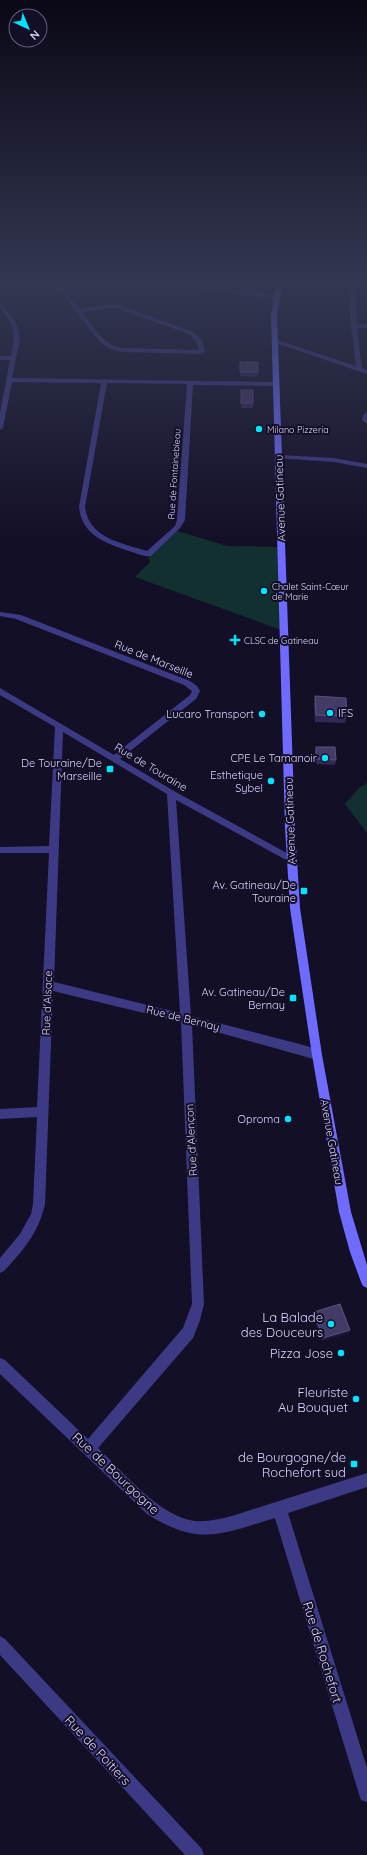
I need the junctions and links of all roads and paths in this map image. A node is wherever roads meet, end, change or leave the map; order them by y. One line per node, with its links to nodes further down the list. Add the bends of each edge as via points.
1 (12, 369): 6 (street)
2 (276, 369): 9 (street, Avenue Gatineau)
3 (355, 369): 4 (street)
4 (359, 370): 5 (street)
5 (367, 372)
6 (10, 380): 7 (street); 12 (street)
7 (104, 381): 8 (street); 8 (street, Rue de Fontainebleau, via 82,517 87,526 102,537 148,554 178,527 181,520)
8 (190, 383): 9 (street)
9 (276, 384): 13 (street, Avenue Gatineau)
10 (367, 414): 11 (street)
11 (367, 422)
12 (0, 428)
13 (279, 457): 14 (street, via 334,460); 22 (street, Avenue Gatineau)
14 (367, 466)
15 (0, 614): 18 (street, Rue de Marseille, via 18,617 187,683 194,688 196,691 193,697)
16 (0, 691): 17 (street, Rue de Touraine)
17 (59, 727): 18 (street, Rue de Touraine); 20 (street, Rue d'Alsace)
18 (114, 759): 19 (street, Rue de Touraine)
19 (171, 793): 22 (street, Rue de Touraine); 24 (street, Rue d'Alençon)
20 (53, 849): 21 (street); 23 (street, Rue d'Alsace)
21 (0, 850)
22 (291, 859): 25 (street, Avenue Gatineau, via 295,908)
23 (48, 985): 24 (street, Rue de Bernay); 26 (street, Rue d'Alsace)
24 (186, 1018): 25 (street, Rue de Bernay); 31 (street, Rue d'Alençon, via 198,1304 188,1333)
25 (317, 1055): 29 (street, Avenue Gatineau, via 345,1212)
26 (42, 1112): 27 (street); 28 (street, Rue d'Alsace, via 37,1217 28,1236)
27 (0, 1114)
28 (0, 1267)
29 (367, 1282)
30 (0, 1365): 31 (street, Rue de Bourgogne)
31 (89, 1448): 33 (street, Rue de Bourgogne, via 152,1509 182,1525 212,1527)
32 (367, 1480): 33 (street, Rue de Bourgogne)
33 (280, 1509): 35 (street, Rue de Rochefort)
34 (0, 1644): 36 (street, Rue de Poitiers)
35 (367, 1794)
36 (196, 1855)

